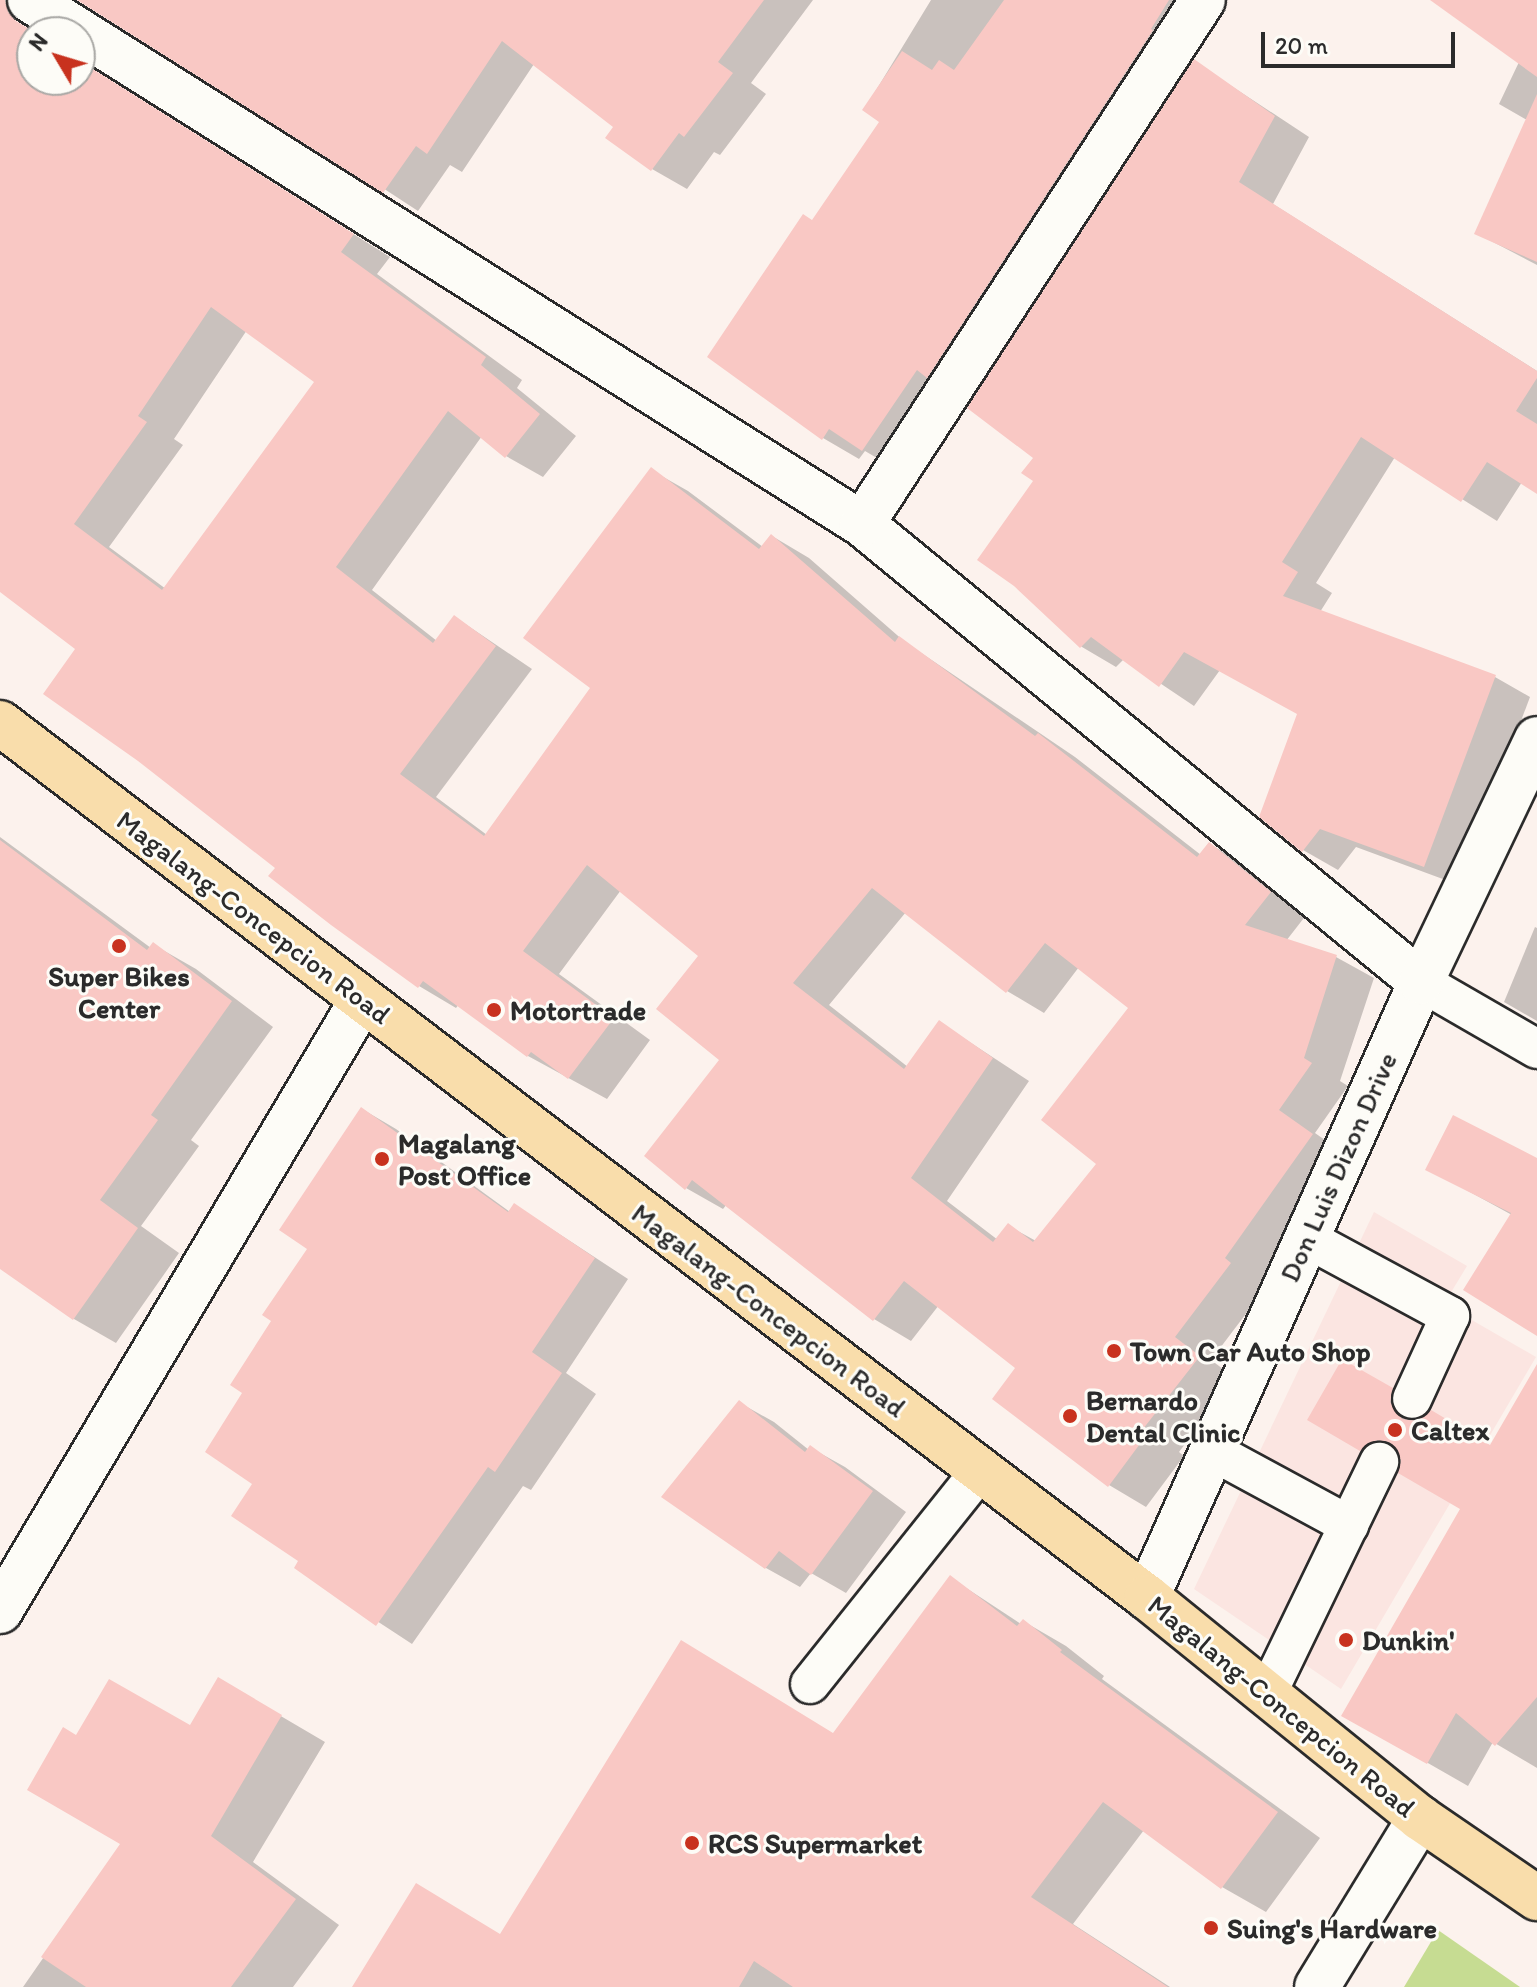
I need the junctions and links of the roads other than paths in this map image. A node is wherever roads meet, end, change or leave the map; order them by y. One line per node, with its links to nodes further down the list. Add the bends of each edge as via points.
1 (30, 0): 3 (street)
2 (1203, 0): 3 (street)
3 (862, 524): 6 (street)
4 (0, 723): 7 (main road, Magalang-Concepcion Road)
5 (1537, 739): 6 (street, Don Luis Dizon Drive)
6 (1421, 982): 8 (lane); 9 (street, Don Luis Dizon Drive)
7 (362, 1000): 13 (main road, Magalang-Concepcion Road); 16 (street)
8 (1537, 1049)
9 (1306, 1238): 10 (lane, via 1450,1316); 11 (street, Don Luis Dizon Drive)
10 (1412, 1399)
11 (1212, 1451): 14 (lane); 15 (street, Don Luis Dizon Drive)
12 (1379, 1462): 14 (lane)
13 (981, 1470): 15 (main road, Magalang-Concepcion Road); 17 (lane)
14 (1349, 1525): 18 (lane)
15 (1147, 1597): 18 (main road, Magalang-Concepcion Road)
16 (0, 1611)
17 (810, 1684)
18 (1267, 1694): 19 (main road, Magalang-Concepcion Road)
19 (1420, 1818): 20 (main road, Magalang-Concepcion Road); 21 (street)
20 (1537, 1898)
21 (1317, 1987)

